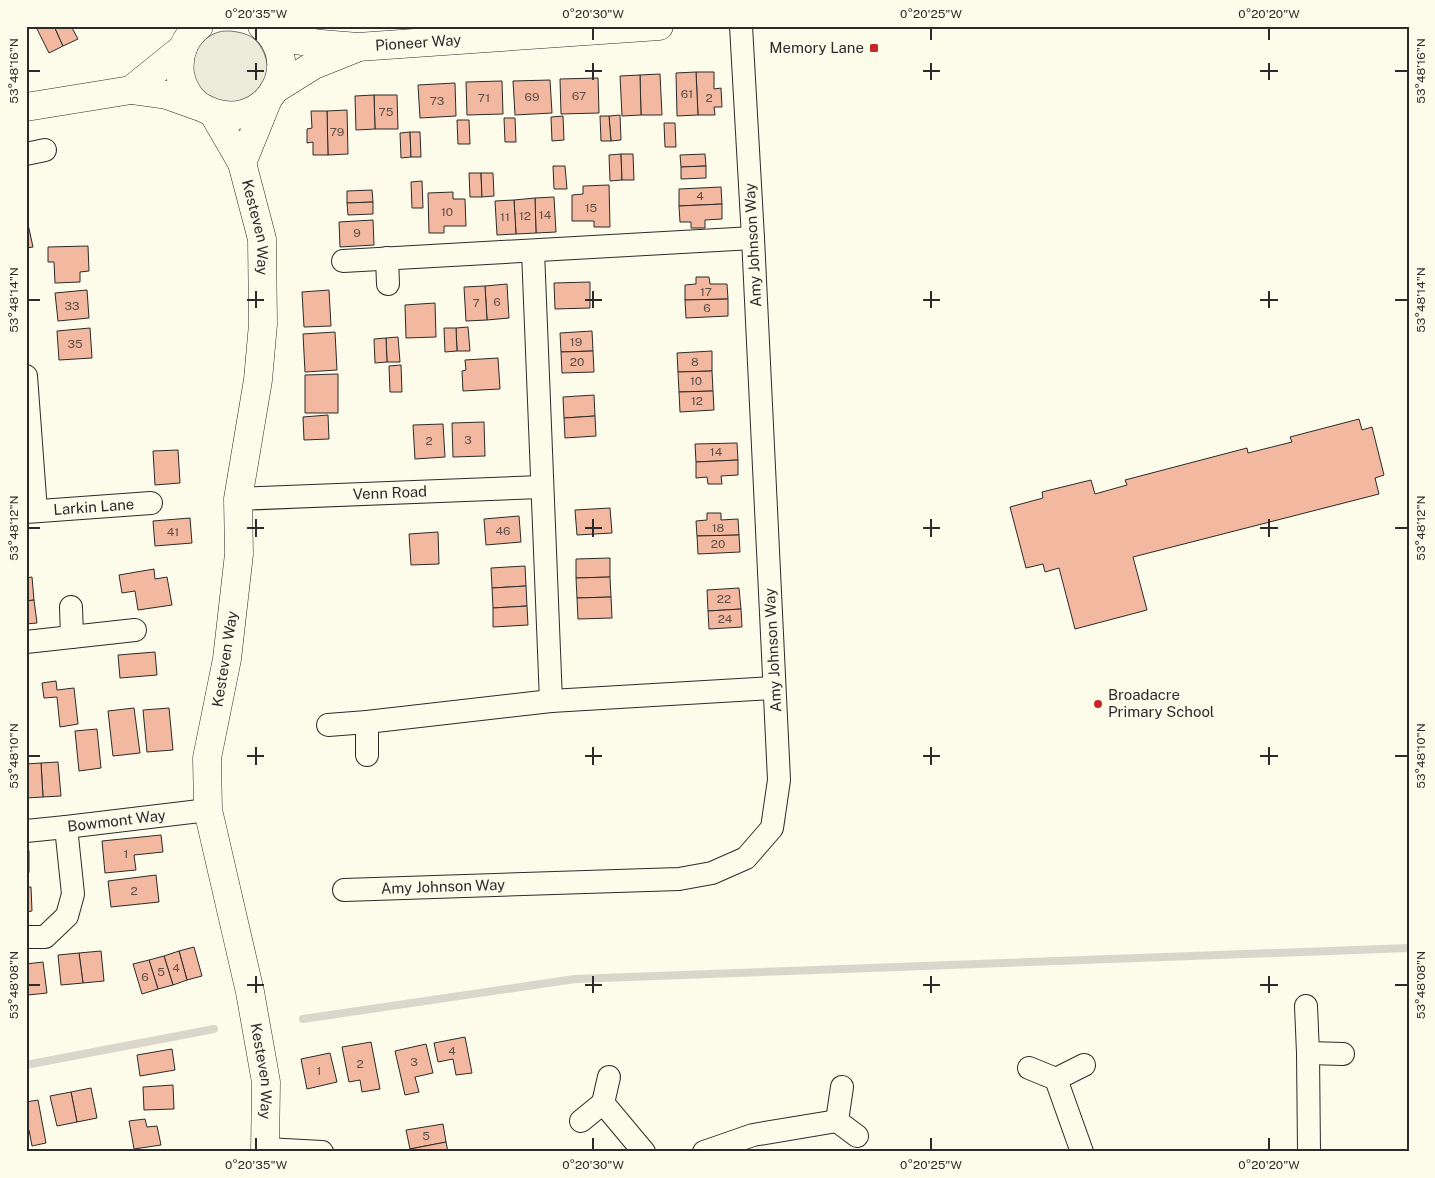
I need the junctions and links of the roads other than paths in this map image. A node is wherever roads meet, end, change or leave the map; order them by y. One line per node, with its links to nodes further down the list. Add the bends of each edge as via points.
1 (659, 26): 5 (street, Pioneer Way)
2 (741, 26): 11 (street, Amy Johnson Way)
3 (265, 29): 5 (street, Pioneer Way, via 295,40); 7 (street, Kesteven Way, via 278,47 281,64 279,81)
4 (191, 33): 6 (street); 9 (street, Kesteven Way, via 179,63 181,79 188,94)
5 (358, 47): 7 (street, Pioneer Way, via 314,65)
6 (131, 90): 8 (street); 9 (street, Pioneer Way, via 168,95)
7 (271, 94): 9 (street, Pioneer Way, via 259,107 245,114 229,116); 10 (street, Kesteven Way)
8 (26, 107)
9 (206, 110): 10 (street, Kesteven Way)
10 (242, 163): 18 (street, Kesteven Way, via 262,239 263,324 258,380)
11 (753, 238): 12 (street); 25 (street, Amy Johnson Way)
12 (533, 251): 13 (street); 17 (street)
13 (387, 258): 14 (street); 15 (street)
14 (343, 261)
15 (388, 284)
16 (26, 376): 20 (street, Larkin Lane)
17 (541, 487): 18 (street, Venn Road); 26 (street)
18 (238, 499): 30 (street, Kesteven Way, via 240,554 227,659 207,758)
19 (151, 503): 20 (street, Larkin Lane)
20 (31, 512)
21 (71, 607): 23 (street)
22 (135, 630): 23 (street)
23 (72, 637): 24 (street)
24 (26, 642)
25 (774, 688): 26 (street); 33 (street, Amy Johnson Way, via 779,780 772,828 746,858 729,866 679,879)
26 (551, 701): 27 (street)
27 (367, 722): 28 (street); 29 (street)
28 (328, 725)
29 (367, 755)
30 (208, 810): 31 (street, Bowmont Way); 47 (street, Kesteven Way, via 248,982 266,1082)
31 (66, 827): 32 (street, Bowmont Way); 34 (street, via 73,894 67,916 45,936)
32 (26, 831)
33 (344, 890)
34 (26, 937)
35 (1306, 1006): 36 (street)
36 (1308, 1053): 37 (street); 52 (street)
37 (1343, 1054)
38 (1084, 1065): 41 (street)
39 (1029, 1068): 41 (street)
40 (609, 1078): 43 (street)
41 (1056, 1079): 51 (street)
42 (842, 1086): 45 (street)
43 (603, 1102): 44 (street); 49 (street)
44 (582, 1121)
45 (837, 1122): 46 (street); 50 (street, via 753,1135)
46 (857, 1136)
47 (266, 1150): 48 (street)
48 (322, 1152)
49 (644, 1152)
50 (704, 1152)
51 (1082, 1152)
52 (1310, 1152)

